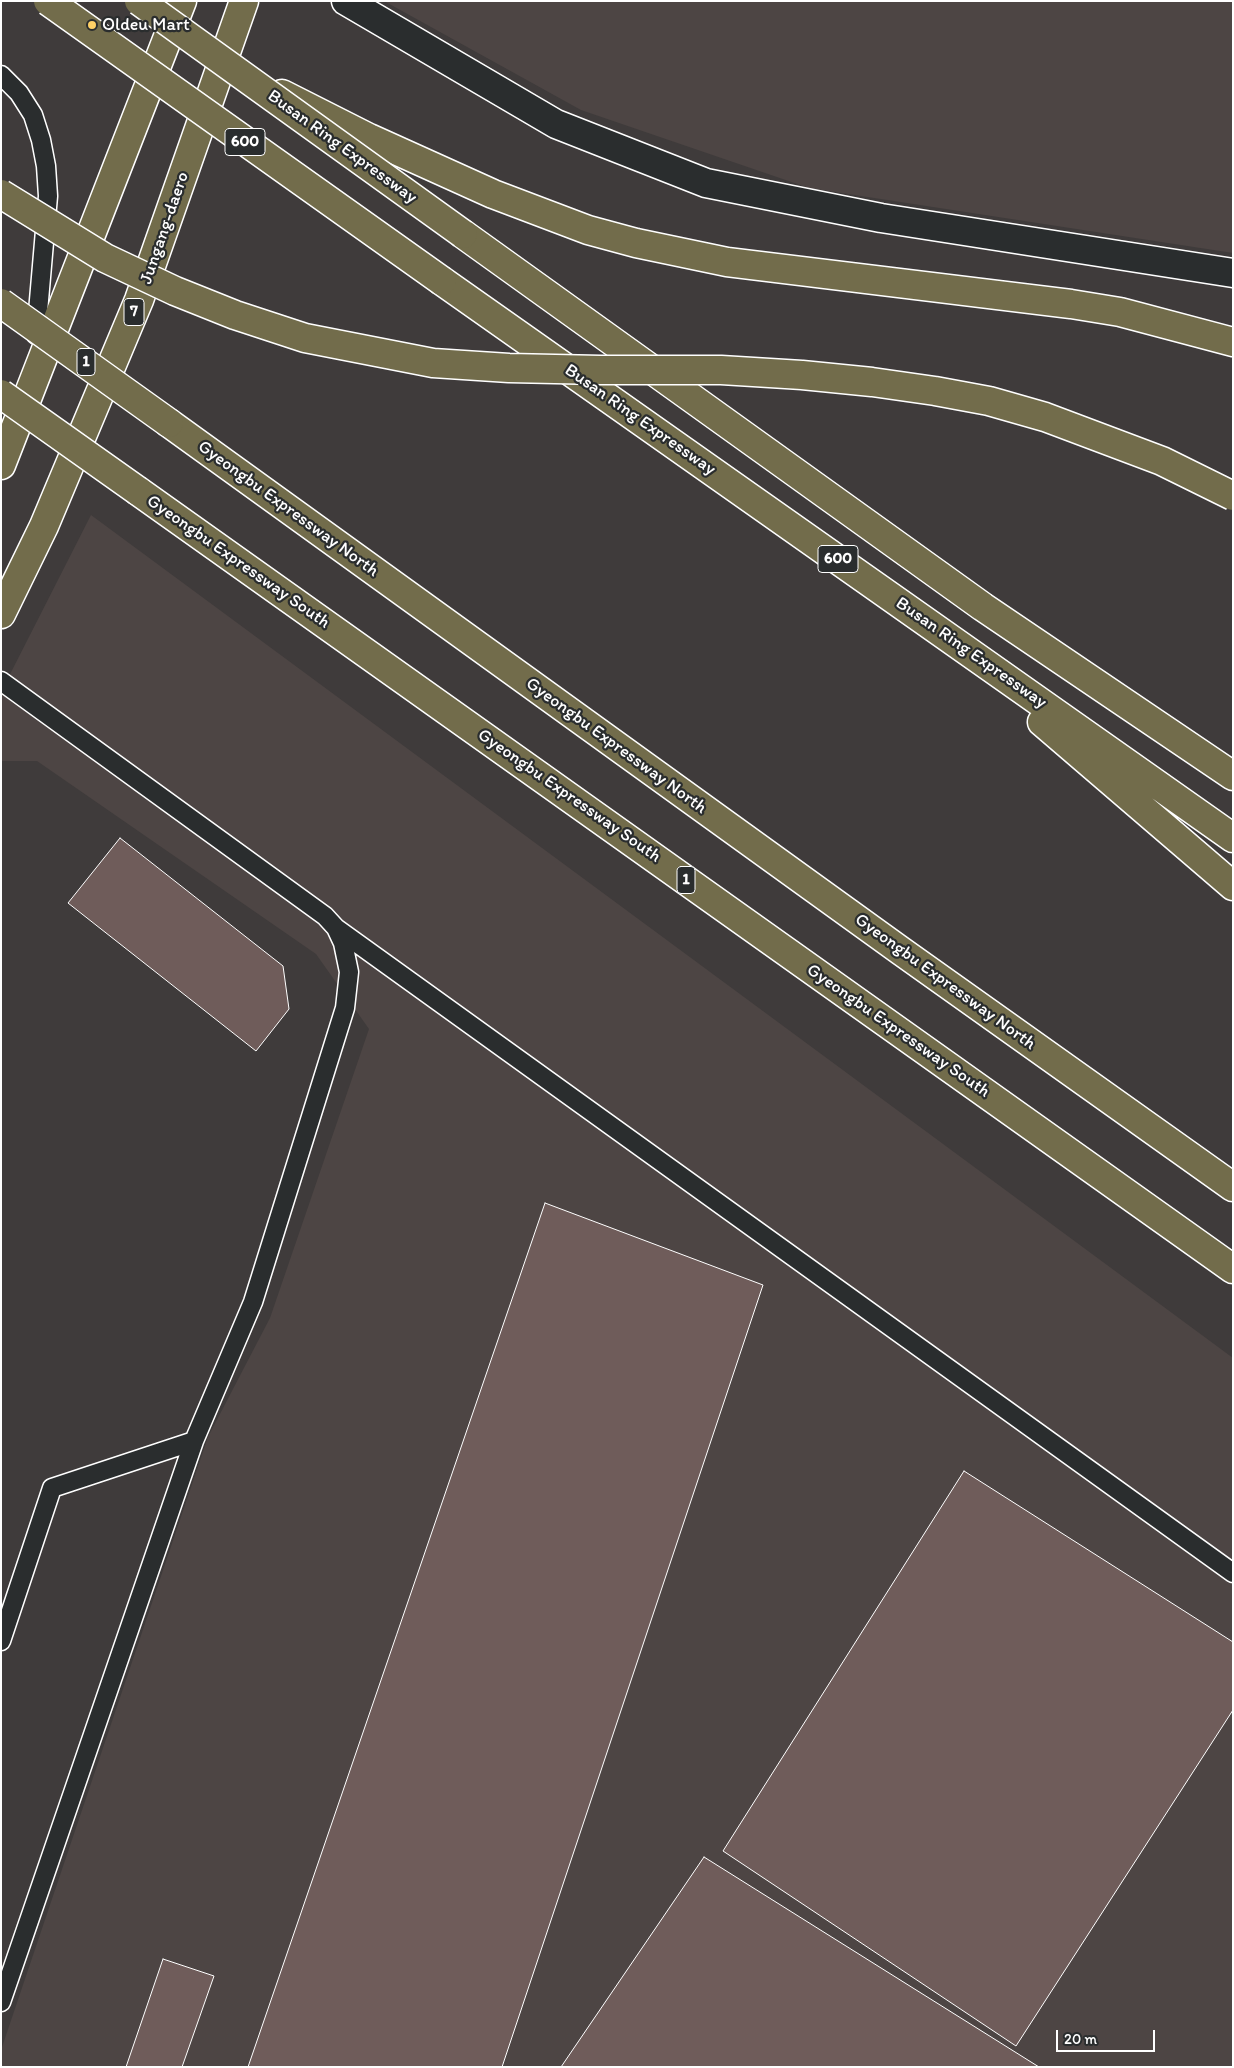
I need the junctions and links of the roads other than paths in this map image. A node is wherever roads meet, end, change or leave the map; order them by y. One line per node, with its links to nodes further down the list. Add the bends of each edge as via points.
1 (48, 1): 17 (main road, Busan Ring Expressway / 600, bridge)
2 (139, 1): 6 (main road, Busan Ring Expressway / 600, bridge)
3 (182, 1): 12 (main road)
4 (244, 1): 16 (main road, Jungang-daero / 7, via 139,300 44,526)
5 (346, 1): 9 (street, via 556,124 706,183 881,218)
6 (232, 68): 11 (main road, bridge, via 369,138 477,187 588,230 684,254 1120,312); 19 (main road, Busan Ring Expressway / 600, bridge, via 983,607)
7 (1, 75): 12 (lane, via 20,93 33,114 46,166 48,196)
8 (1, 194): 15 (main road, bridge, via 105,258 166,287 234,315 305,338 433,363 519,368 721,370 802,375 935,391 989,401 1046,417 1162,461)
9 (1233, 273)
10 (1, 303): 23 (main road, Gyeongbu Expressway North / 1, bridge)
11 (1233, 342)
12 (31, 389): 14 (main road)
13 (1, 394): 24 (main road, Gyeongbu Expressway South / 1, bridge)
14 (1, 465)
15 (1233, 496)
16 (1, 614)
17 (915, 614): 20 (main road, Busan Ring Expressway / 600); 21 (main road)
18 (1, 681): 22 (lane, via 325,916)
19 (1233, 776)
20 (1233, 838)
21 (1233, 886)
22 (336, 928): 25 (lane, via 349,972 345,1008 253,1302); 26 (lane)
23 (1233, 1187)
24 (1233, 1269)
25 (194, 1441): 27 (lane, via 52,1488); 28 (lane)
26 (1233, 1573)
27 (1, 1641)
28 (1, 2002)

